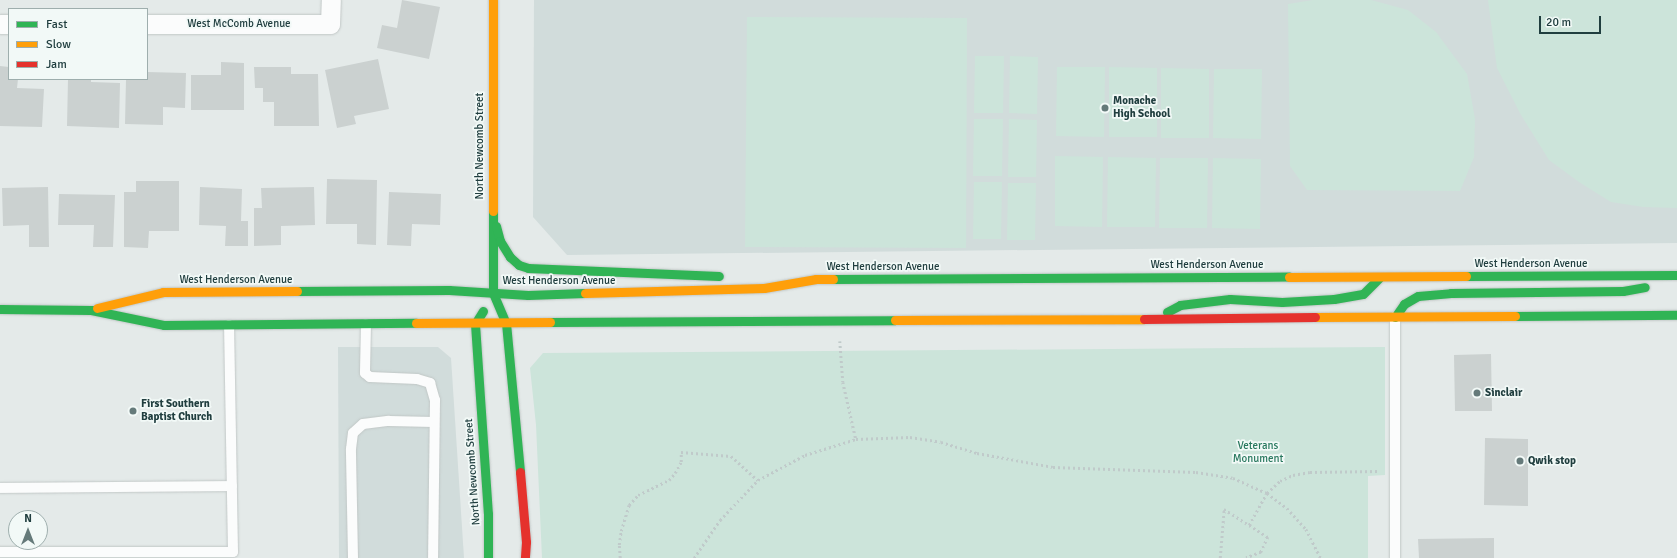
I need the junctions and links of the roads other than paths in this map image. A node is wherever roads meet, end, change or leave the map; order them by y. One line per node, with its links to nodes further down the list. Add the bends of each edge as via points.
1 (331, 0): 3 (street, West McComb Avenue, via 330,24)
2 (493, 0): 4 (main road, North Newcomb Street)
3 (148, 24)
4 (492, 211): 7 (main road, via 500,241 510,257 519,265 528,268); 11 (main road, North Newcomb Street)
5 (1667, 275): 6 (main road, West Henderson Avenue); 8 (main road, West Henderson Avenue); 15 (main road, via 1641,289 1623,291 1451,293 1418,296 1404,304)
6 (1677, 275)
7 (730, 276)
8 (1380, 277): 10 (main road, West Henderson Avenue); 16 (main road, via 1363,294 1334,299 1282,302 1230,299 1180,305)
9 (769, 278): 10 (main road)
10 (816, 279): 11 (main road, West Henderson Avenue, via 764,288 528,295)
11 (493, 293): 13 (main road, West Henderson Avenue, via 449,290 163,292); 17 (main road, North Newcomb Street); 19 (main road, North Newcomb Street)
12 (0, 309): 13 (main road, West Henderson Avenue)
13 (91, 310): 20 (main road, West Henderson Avenue, via 164,325)
14 (1677, 315): 15 (main road, West Henderson Avenue)
15 (1395, 317): 16 (main road, West Henderson Avenue); 29 (lane)
16 (1152, 319): 17 (main road, West Henderson Avenue)
17 (506, 323): 19 (main road, West Henderson Avenue); 28 (main road, North Newcomb Street)
18 (366, 324): 19 (main road, West Henderson Avenue); 20 (main road, West Henderson Avenue); 21 (lane, via 365,373 370,377 417,378 430,383 434,400)
19 (476, 324): 27 (main road, North Newcomb Street, via 488,514)
20 (229, 325): 22 (lane)
21 (434, 422): 25 (lane, via 363,424 353,433); 26 (lane)
22 (232, 486): 23 (lane); 24 (lane, via 233,552)
23 (0, 488)
24 (0, 552)
25 (353, 558)
26 (433, 558)
27 (488, 558)
28 (526, 558)
29 (1395, 558)

